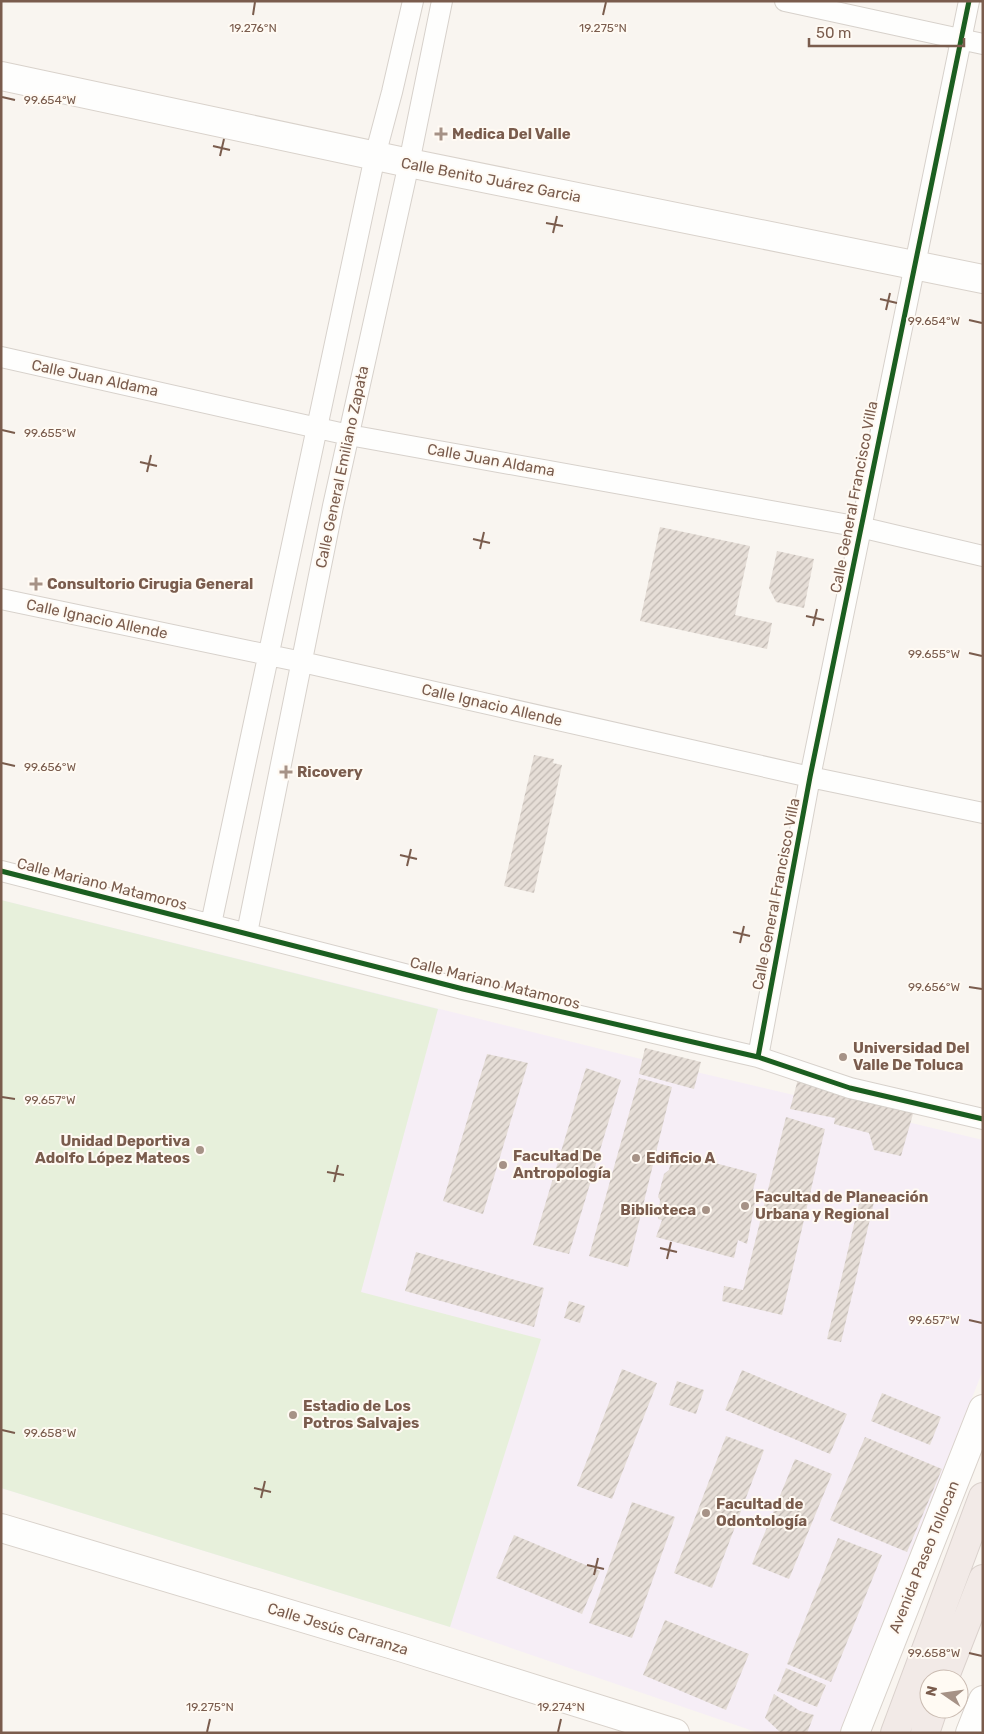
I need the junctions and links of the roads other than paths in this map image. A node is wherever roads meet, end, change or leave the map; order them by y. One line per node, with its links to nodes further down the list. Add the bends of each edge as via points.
1 (413, 1): 8 (street)
2 (442, 1): 9 (street, Calle General Emiliano Zapata)
3 (785, 1): 5 (street)
4 (969, 1): 5 (street, Calle General Francisco Villa)
5 (961, 39): 6 (street); 10 (street, Calle General Francisco Villa)
6 (983, 44)
7 (1, 76): 8 (main road, Calle Benito Juárez Garcia)
8 (375, 156): 9 (main road, Calle Benito Juárez Garcia); 13 (street)
9 (409, 164): 10 (main road, Calle Benito Juárez Garcia); 14 (street, Calle General Emiliano Zapata)
10 (916, 266): 11 (main road, Calle Benito Juárez Garcia); 15 (street, Calle General Francisco Villa)
11 (983, 279)
12 (1, 357): 13 (street, Calle Juan Aldama)
13 (317, 427): 14 (street, Calle Juan Aldama); 18 (street)
14 (349, 435): 15 (street, Calle Juan Aldama); 19 (street, Calle General Emiliano Zapata)
15 (860, 527): 16 (street, Calle Juan Aldama); 20 (street, Calle General Francisco Villa)
16 (983, 556)
17 (1, 599): 18 (street, Calle Ignacio Allende)
18 (269, 655): 19 (street, Calle Ignacio Allende); 23 (street)
19 (302, 662): 20 (street, Calle Ignacio Allende); 24 (street, Calle General Emiliano Zapata)
20 (810, 777): 21 (street, Calle Ignacio Allende); 25 (street, Calle General Francisco Villa)
21 (983, 813)
22 (1, 872): 23 (street, Calle Mariano Matamoros)
23 (211, 924): 24 (street, Calle Mariano Matamoros)
24 (247, 933): 25 (street, Calle Mariano Matamoros, via 462,990)
25 (758, 1057): 26 (street, Calle Mariano Matamoros, via 850,1088)
26 (983, 1119)
27 (983, 1409): 35 (main road, Avenida Paseo Tollocan)
28 (983, 1497): 36 (highway)
29 (1, 1528): 34 (main road, Calle Jesús Carranza)
30 (983, 1579): 31 (highway)
31 (948, 1669)
32 (983, 1700): 38 (main road)
33 (930, 1719): 37 (highway)
34 (675, 1733)
35 (855, 1733)
36 (895, 1733)
37 (925, 1733)
38 (970, 1733)

